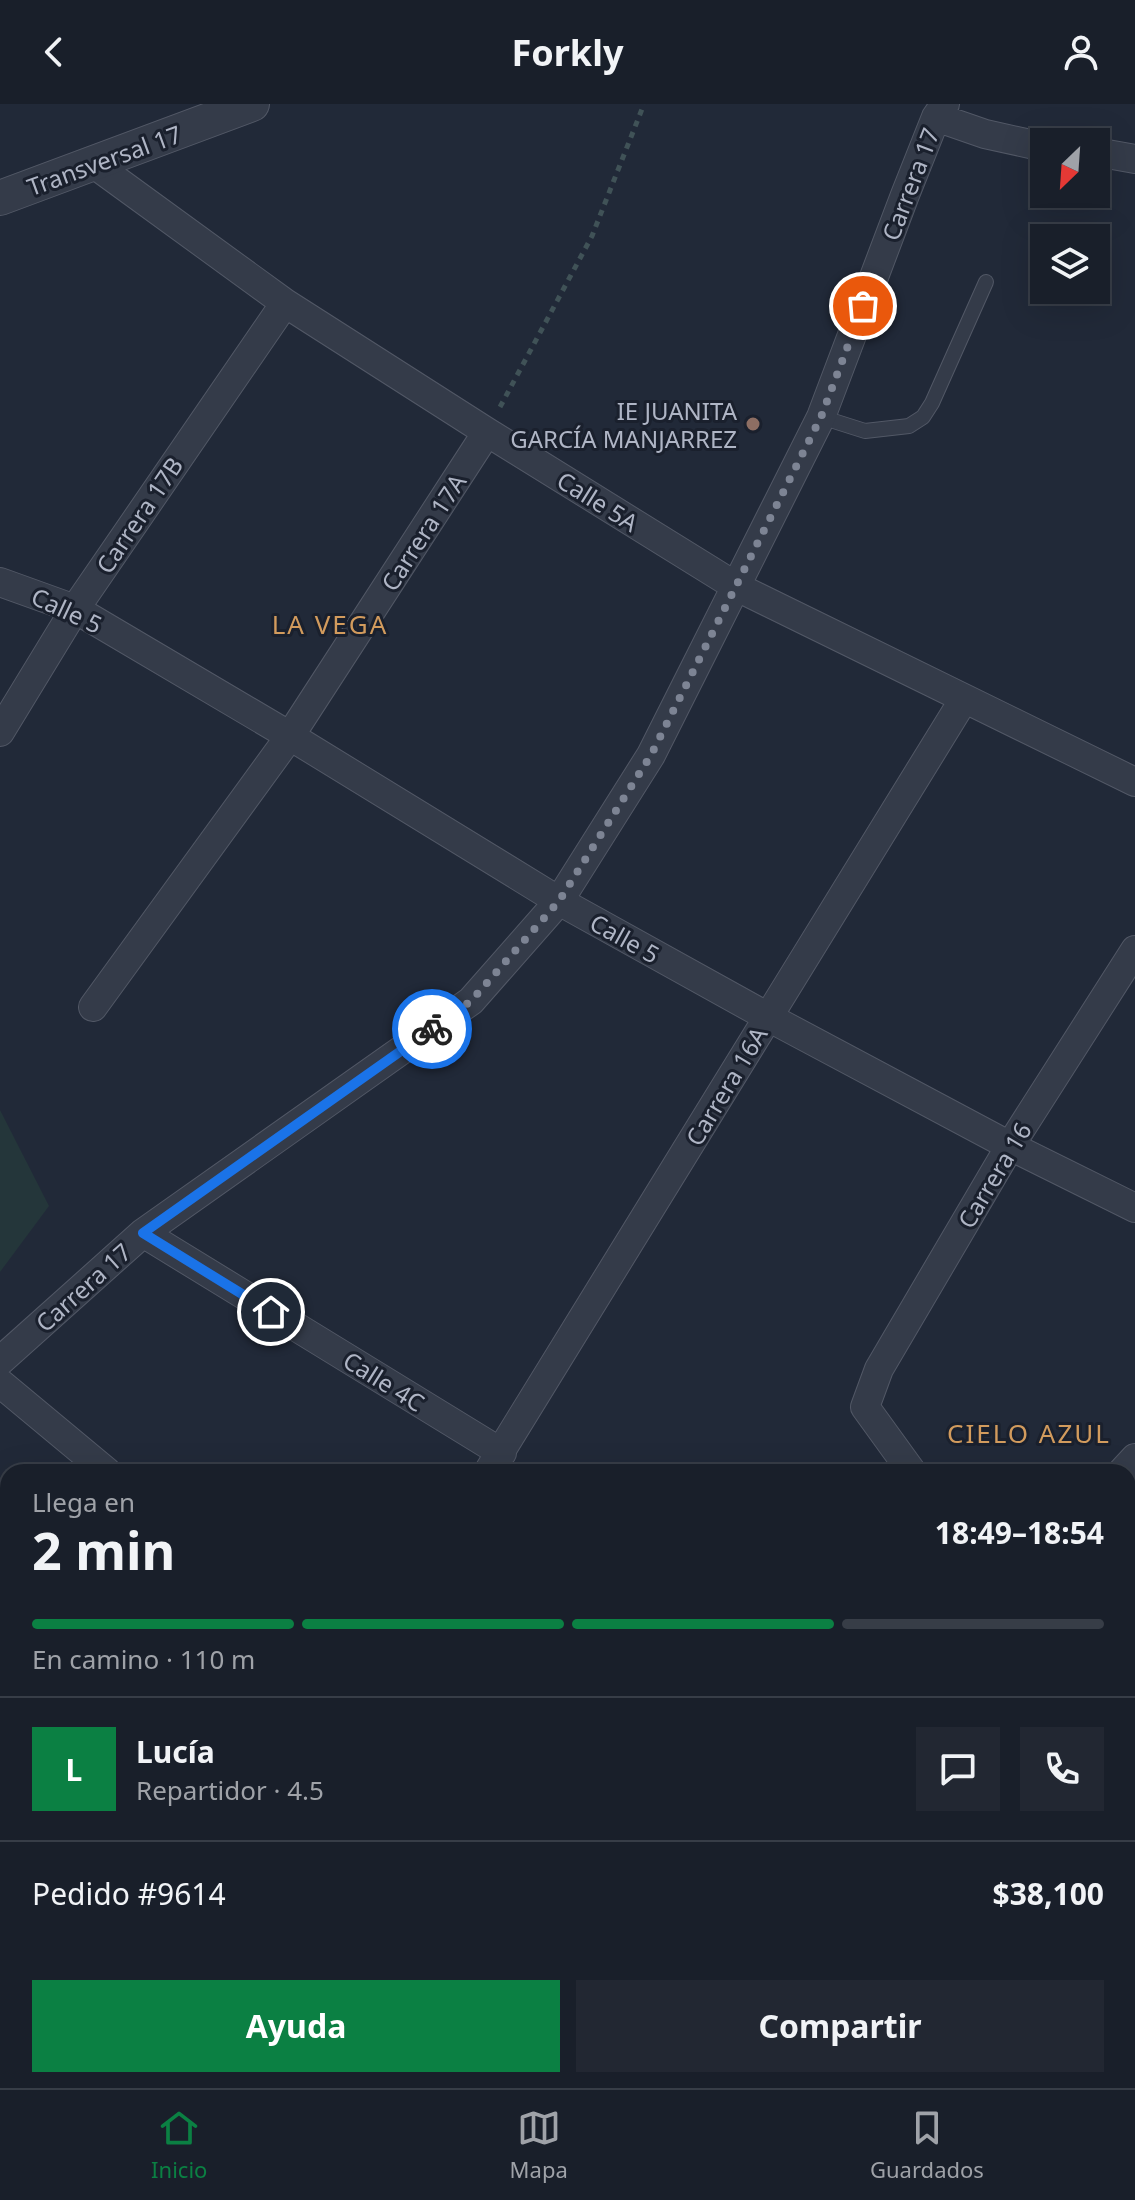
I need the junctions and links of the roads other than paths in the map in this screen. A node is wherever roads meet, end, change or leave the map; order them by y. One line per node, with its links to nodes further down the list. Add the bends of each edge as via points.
1 (252, 104): 6 (street, Transversal 17)
2 (941, 111): 3 (street, via 985,134); 10 (street, Carrera 17)
3 (1030, 144)
4 (1110, 155): 5 (street)
5 (1135, 159)
6 (94, 164): 7 (street, Transversal 17); 9 (street, Calle 5A)
7 (0, 198)
8 (986, 282): 10 (lane, via 923,417 909,426 865,431)
9 (285, 303): 11 (street, Calle 5A); 14 (street, Carrera 17B)
10 (821, 417): 13 (street, Carrera 17)
11 (487, 432): 13 (street, Calle 5A); 17 (street, Carrera 17A)
12 (0, 582): 14 (street, Calle 5)
13 (737, 587): 15 (street, Calle 5A); 19 (street, Carrera 17, via 651,755)
14 (75, 609): 16 (street, Carrera 17B); 17 (street, Calle 5)
15 (964, 699): 18 (street, Calle 5A); 22 (street, Carrera 16A)
16 (0, 732)
17 (290, 736): 19 (street, Calle 5); 21 (street, Carrera 17A)
18 (1135, 782)
19 (559, 901): 22 (street, Calle 5); 25 (street, Carrera 17, via 471,1001)
20 (1135, 950): 23 (street, Carrera 16)
21 (93, 1007)
22 (768, 1017): 23 (street, Calle 5); 28 (street, Carrera 16A)
23 (1010, 1146): 24 (street, Calle 5); 30 (street, Carrera 16, via 879,1369 865,1407)
24 (1135, 1208)
25 (143, 1233): 26 (street, Carrera 17); 28 (street, Calle 4C)
26 (0, 1361)
27 (0, 1383): 29 (street)
28 (495, 1462)
29 (97, 1464)
30 (906, 1464)

